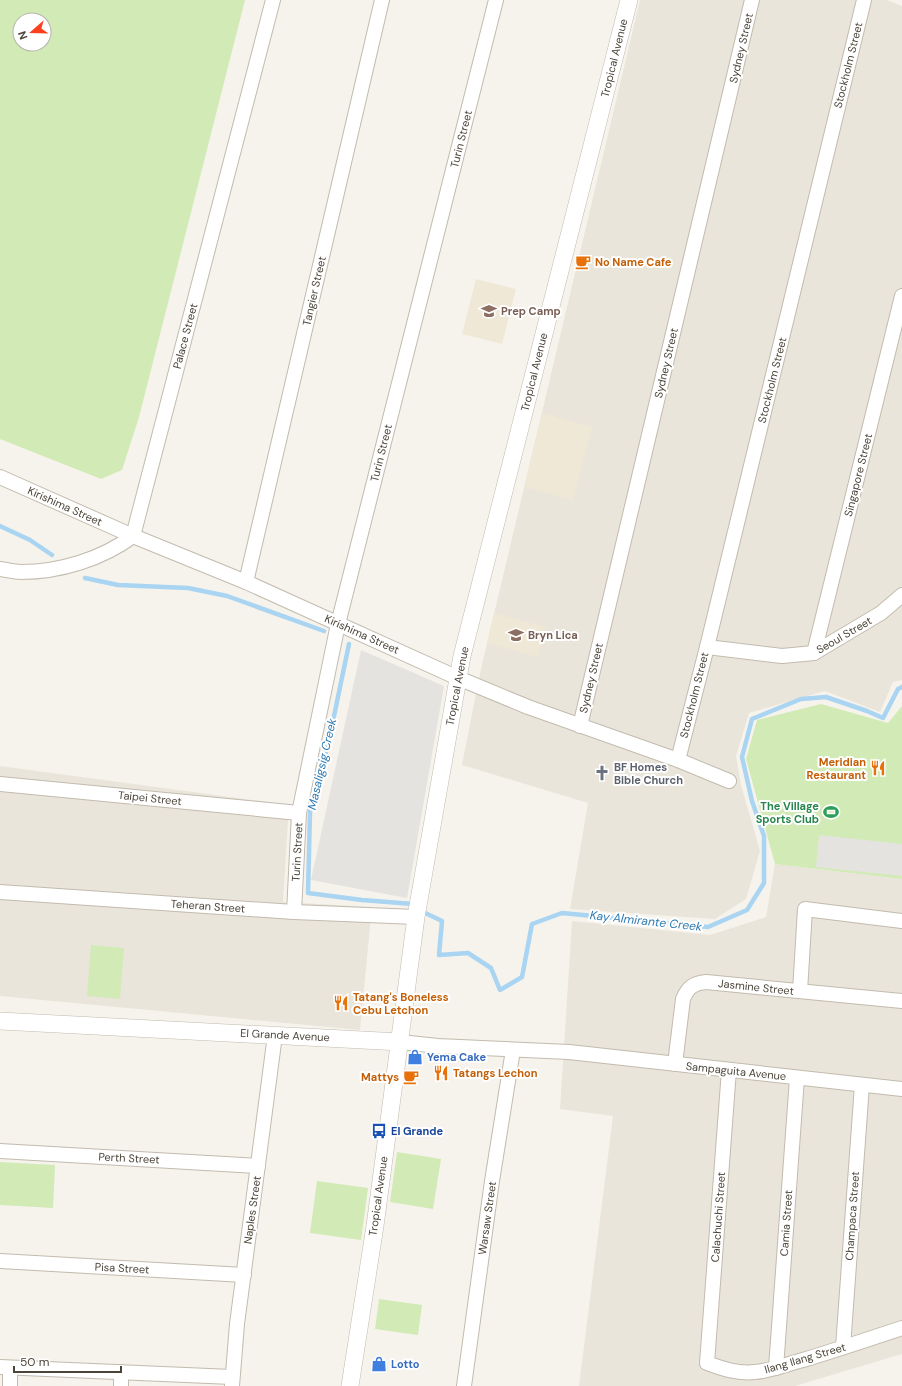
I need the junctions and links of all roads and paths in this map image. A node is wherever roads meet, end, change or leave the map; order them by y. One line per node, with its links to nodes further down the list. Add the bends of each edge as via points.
1 (273, 0): 9 (street, Palace Street)
2 (382, 0): 11 (street, Tangier Street)
3 (496, 0): 13 (street, Turin Street)
4 (629, 0): 16 (street, Tropical Avenue)
5 (752, 0): 17 (street, Sydney Street)
6 (864, 0): 14 (street, Stockholm Street)
7 (902, 296): 15 (street, Singapore Street)
8 (0, 477): 9 (street, Kirishima Street)
9 (133, 536): 10 (street, via 104,554 80,562 47,570 21,572); 11 (street, Kirishima Street)
10 (0, 569)
11 (246, 582): 13 (street, Kirishima Street)
12 (902, 595): 15 (street, Seoul Street, via 881,613)
13 (338, 624): 16 (street, Kirishima Street); 21 (street, Turin Street)
14 (707, 647): 15 (street, Seoul Street, via 782,656); 18 (street, Stockholm Street)
15 (814, 653)
16 (458, 678): 17 (street, Kirishima Street); 24 (street, Tropical Avenue)
17 (580, 726): 18 (street, Kirishima Street)
18 (678, 760): 19 (street, Kirishima Street)
19 (729, 781)
20 (0, 784): 21 (street, Taipei Street)
21 (299, 813): 23 (street, Turin Street)
22 (0, 892): 23 (street, Teheran Street)
23 (294, 912): 24 (street, Teheran Street)
24 (416, 917): 30 (street, Tropical Avenue)
25 (902, 921): 26 (street, via 805,909)
26 (800, 991): 27 (street, Jasmine Street); 33 (street, Jasmine Street, via 706,982 698,982 691,986 683,999)
27 (902, 1001)
28 (0, 1021): 29 (street, El Grande Avenue)
29 (275, 1035): 30 (street, El Grande Avenue); 39 (street, Naples Street)
30 (400, 1042): 31 (street, El Grande Avenue); 51 (street, Tropical Avenue)
31 (513, 1050): 32 (street, El Grande Avenue); 52 (street, Warsaw Street)
32 (569, 1052): 33 (street, Sampaguita Avenue)
33 (674, 1064): 34 (street, Sampaguita Avenue)
34 (729, 1070): 35 (street, Sampaguita Avenue); 44 (street, Calachuchi Street)
35 (797, 1078): 36 (street, Sampaguita Avenue); 46 (street, Camia Street)
36 (862, 1085): 37 (street, Sampaguita Avenue); 43 (street, Champaca Street)
37 (902, 1089)
38 (0, 1151): 39 (street, Perth Street)
39 (258, 1166): 41 (street, Naples Street)
40 (0, 1261): 41 (street, Pisa Street)
41 (244, 1275): 48 (street, Naples Street)
42 (902, 1328): 43 (street, Ilang Ilang Street)
43 (843, 1347): 46 (street, Ilang Ilang Street)
44 (707, 1363): 46 (street, Ilang Ilang Street, via 738,1372)
45 (5, 1368): 47 (street); 49 (street)
46 (776, 1368)
47 (121, 1372): 48 (street); 50 (street)
48 (232, 1382)
49 (10, 1386)
50 (121, 1386)
51 (350, 1386)
52 (464, 1386)

